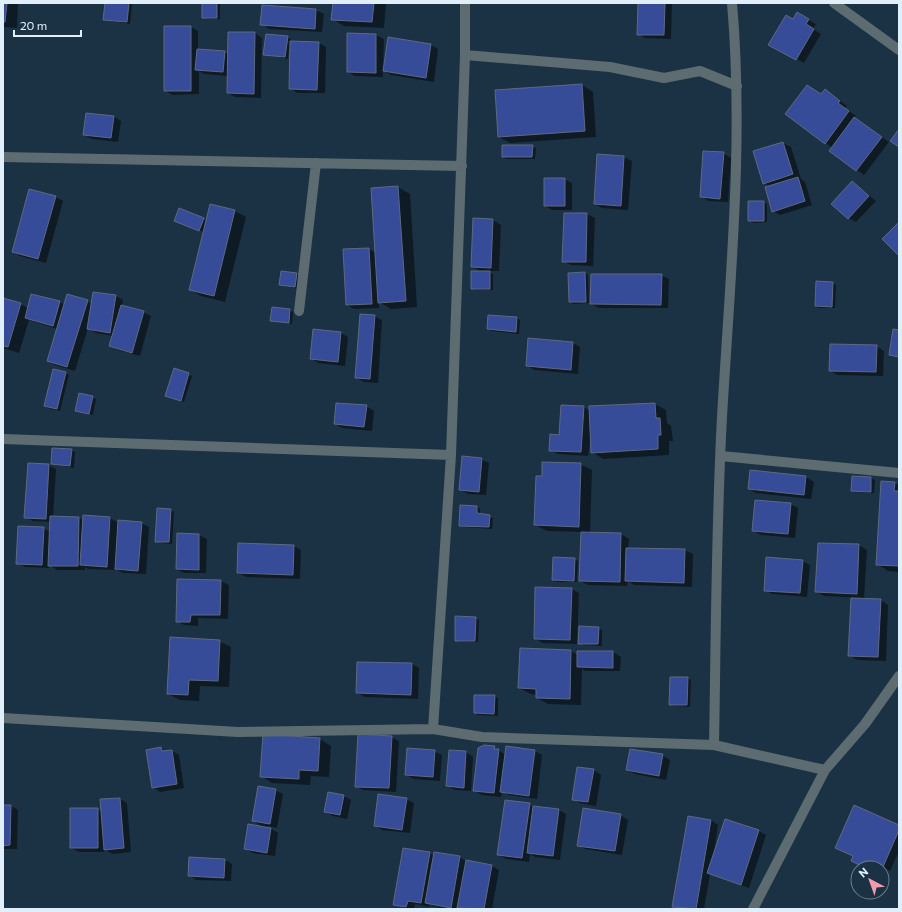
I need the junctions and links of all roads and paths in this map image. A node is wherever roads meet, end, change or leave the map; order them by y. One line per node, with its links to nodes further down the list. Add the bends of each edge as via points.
1 (465, 3): 5 (street)
2 (732, 3): 6 (street)
3 (834, 3): 4 (street)
4 (899, 50)
5 (465, 55): 6 (street, via 610,67 664,78 700,71); 9 (street)
6 (737, 86): 13 (street, via 736,204)
7 (3, 157): 8 (street)
8 (316, 163): 9 (street); 10 (street)
9 (462, 166): 12 (street)
10 (299, 311)
11 (3, 439): 12 (street)
12 (451, 455): 17 (street)
13 (721, 456): 14 (street); 18 (street)
14 (899, 473)
15 (899, 676): 19 (street, via 865,724)
16 (3, 718): 17 (street, via 238,732)
17 (433, 729): 18 (street, via 482,737)
18 (714, 745): 19 (street)
19 (825, 770): 20 (street)
20 (754, 909)

